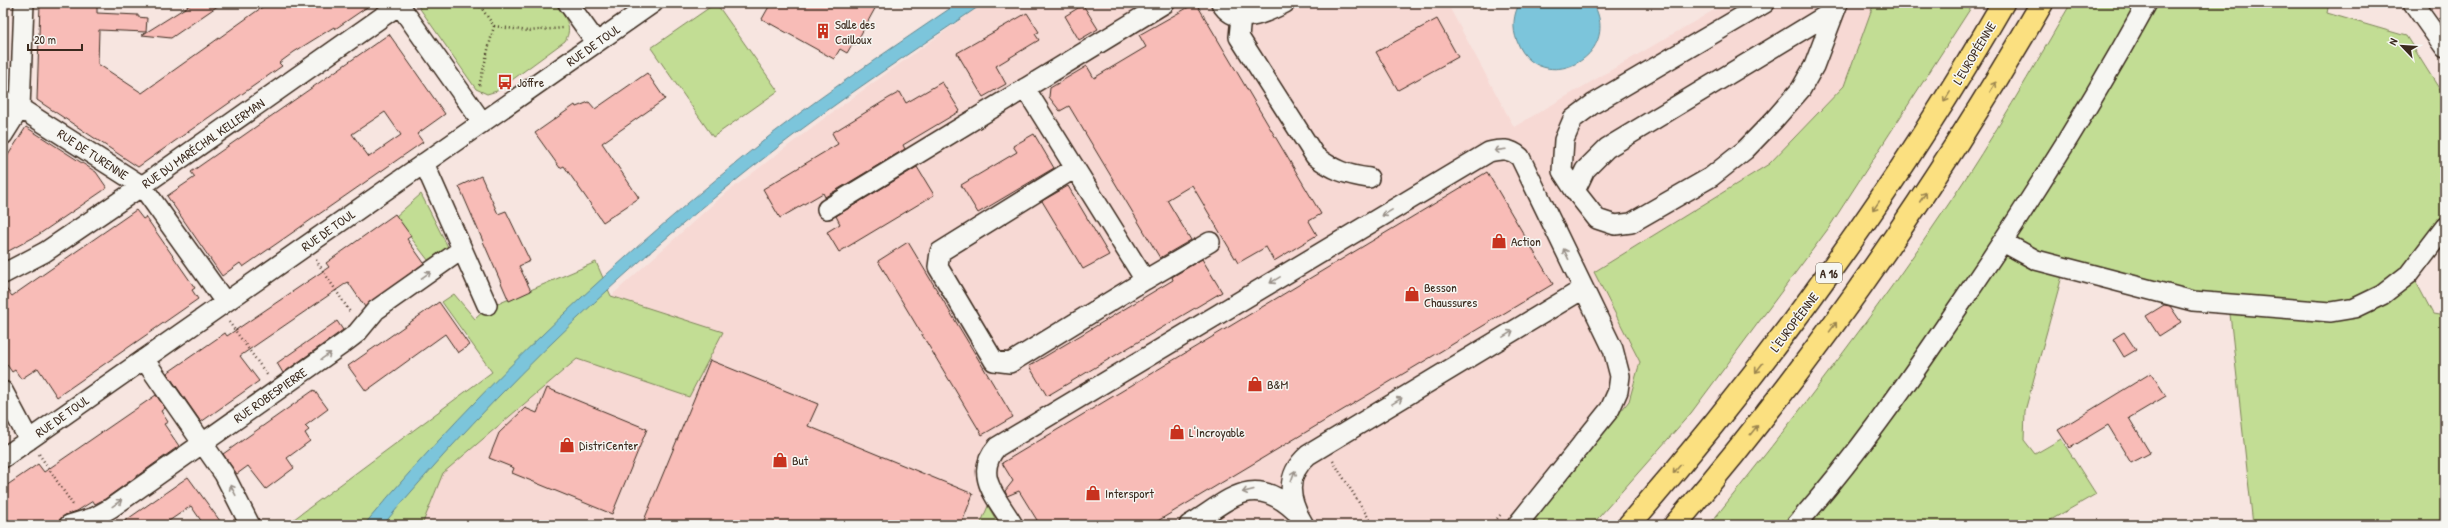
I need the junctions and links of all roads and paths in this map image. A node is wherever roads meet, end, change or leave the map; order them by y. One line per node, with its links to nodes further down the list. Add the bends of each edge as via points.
1 (24, 3): 22 (street)
2 (478, 3): 16 (path)
3 (568, 3): 17 (street)
4 (653, 3): 18 (street, RUE DE TOUL)
5 (1165, 3): 20 (street)
6 (1221, 3): 15 (street, via 1224,8)
7 (1285, 3): 15 (street, via 1263,15)
8 (1765, 3): 29 (street, via 1593,104 1574,119 1564,140 1562,171)
9 (2003, 3): 57 (highway, L'EUROPÉENNE / A 16, one-way to 57, via 1949,94 1850,244 1750,379)
10 (2042, 3): 58 (highway, A 16, one-way to 10, via 1802,370 1879,263 1970,125)
11 (2147, 3): 33 (street, via 2086,109)
12 (2413, 3): 19 (street)
13 (398, 4): 23 (street); 28 (street, RUE DU MARÉCHAL KELLERMAN)
14 (1837, 7): 29 (street, via 1607,148 1585,170); 29 (street, via 1814,66 1801,89 1745,150 1711,177 1631,223 1614,225 1597,220)
15 (1241, 17): 27 (street, via 1239,37 1315,156 1330,168 1348,176)
16 (494, 26): 17 (path, via 528,31); 23 (path)
17 (584, 26): 18 (street)
18 (596, 42): 23 (street, RUE DE TOUL)
19 (2445, 48)
20 (1025, 88): 26 (street); 30 (street)
21 (3, 100): 22 (street, RUE DE TURENNE)
22 (20, 108): 24 (street); 28 (street, RUE DE TURENNE)
23 (477, 116): 25 (street, RUE DE TOUL)
24 (3, 135)
25 (424, 163): 34 (street, RUE DE TOUL); 35 (street)
26 (1075, 168): 37 (street); 37 (street, via 940,252 938,266 994,361 1010,363)
27 (1369, 178)
28 (142, 186): 36 (street, RUE DU MARÉCHAL KELLERMAN, via 45,252); 39 (street, RUE DE TURENNE)
29 (1574, 191)
30 (827, 209)
31 (2445, 227): 33 (street, via 2409,274 2382,295 2355,308 2331,312 2193,301 2036,260)
32 (1210, 242): 37 (street)
33 (2003, 242): 51 (street, via 1901,392)
34 (306, 245): 39 (street, RUE DE TOUL); 41 (path)
35 (461, 250): 40 (street); 41 (street, RUE ROBESPIERRE, one-way to 35, via 376,310)
36 (3, 274)
37 (1146, 280)
38 (1583, 289): 47 (street, one-way to 38); 53 (street, one-way to 53, via 1520,157 1509,150 1489,152 997,447 988,459 986,477); 56 (street, via 1616,359 1620,376 1618,391 1605,416)
39 (222, 304): 42 (street, RUE DE TOUL); 43 (path)
40 (487, 306)
41 (360, 328): 43 (street, RUE ROBESPIERRE, one-way to 41, via 344,343)
42 (144, 359): 45 (street, RUE DE TOUL); 46 (street)
43 (278, 389): 46 (street, RUE ROBESPIERRE)
44 (3, 391): 45 (street)
45 (29, 440): 48 (street, RUE DE TOUL); 50 (path)
46 (202, 442): 50 (street, RUE ROBESPIERRE, one-way to 46, via 111,508); 52 (street, one-way to 46, via 224,474)
47 (1324, 445): 49 (street, one-way to 47, via 1290,488 1294,472 1302,460); 55 (path)
48 (3, 458)
49 (1299, 518): 54 (street, one-way to 54, via 1269,493 1248,490)
50 (76, 523)
51 (1800, 524)
52 (250, 525)
53 (1013, 525)
54 (1189, 525)
55 (1373, 525)
56 (1517, 525)
57 (1629, 525)
58 (1675, 525)

